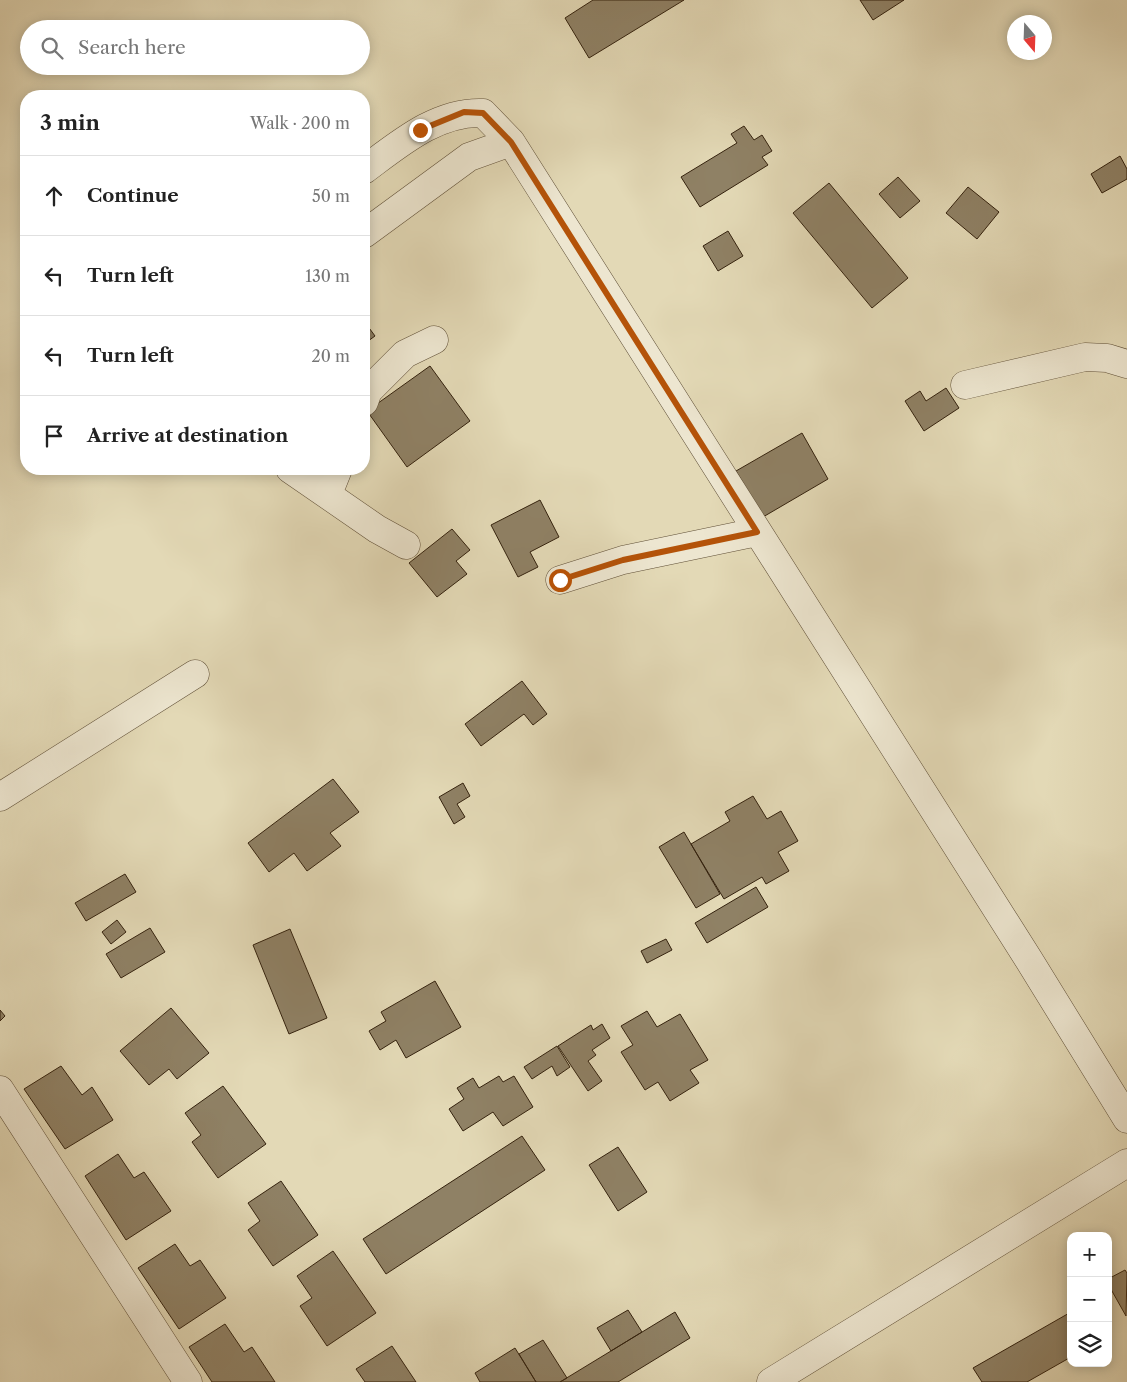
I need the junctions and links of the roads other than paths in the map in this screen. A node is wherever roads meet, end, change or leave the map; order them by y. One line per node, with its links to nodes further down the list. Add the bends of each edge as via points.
1 (511, 142): 2 (street, via 483,113 464,112 420,130); 3 (street, via 469,156); 11 (street)
2 (370, 166)
3 (370, 230)
4 (434, 340): 7 (street, via 405,354)
5 (1127, 364): 6 (street, via 1107,358 1085,357)
6 (965, 385)
7 (370, 389)
8 (299, 475): 10 (street)
9 (336, 475): 10 (street)
10 (328, 494): 12 (street)
11 (757, 532): 13 (street, via 623,560); 17 (street)
12 (406, 545)
13 (560, 580)
14 (195, 674): 15 (street)
15 (0, 797)
16 (0, 1090): 19 (street)
17 (1127, 1119)
18 (1127, 1163): 20 (street)
19 (188, 1382)
20 (771, 1382)

